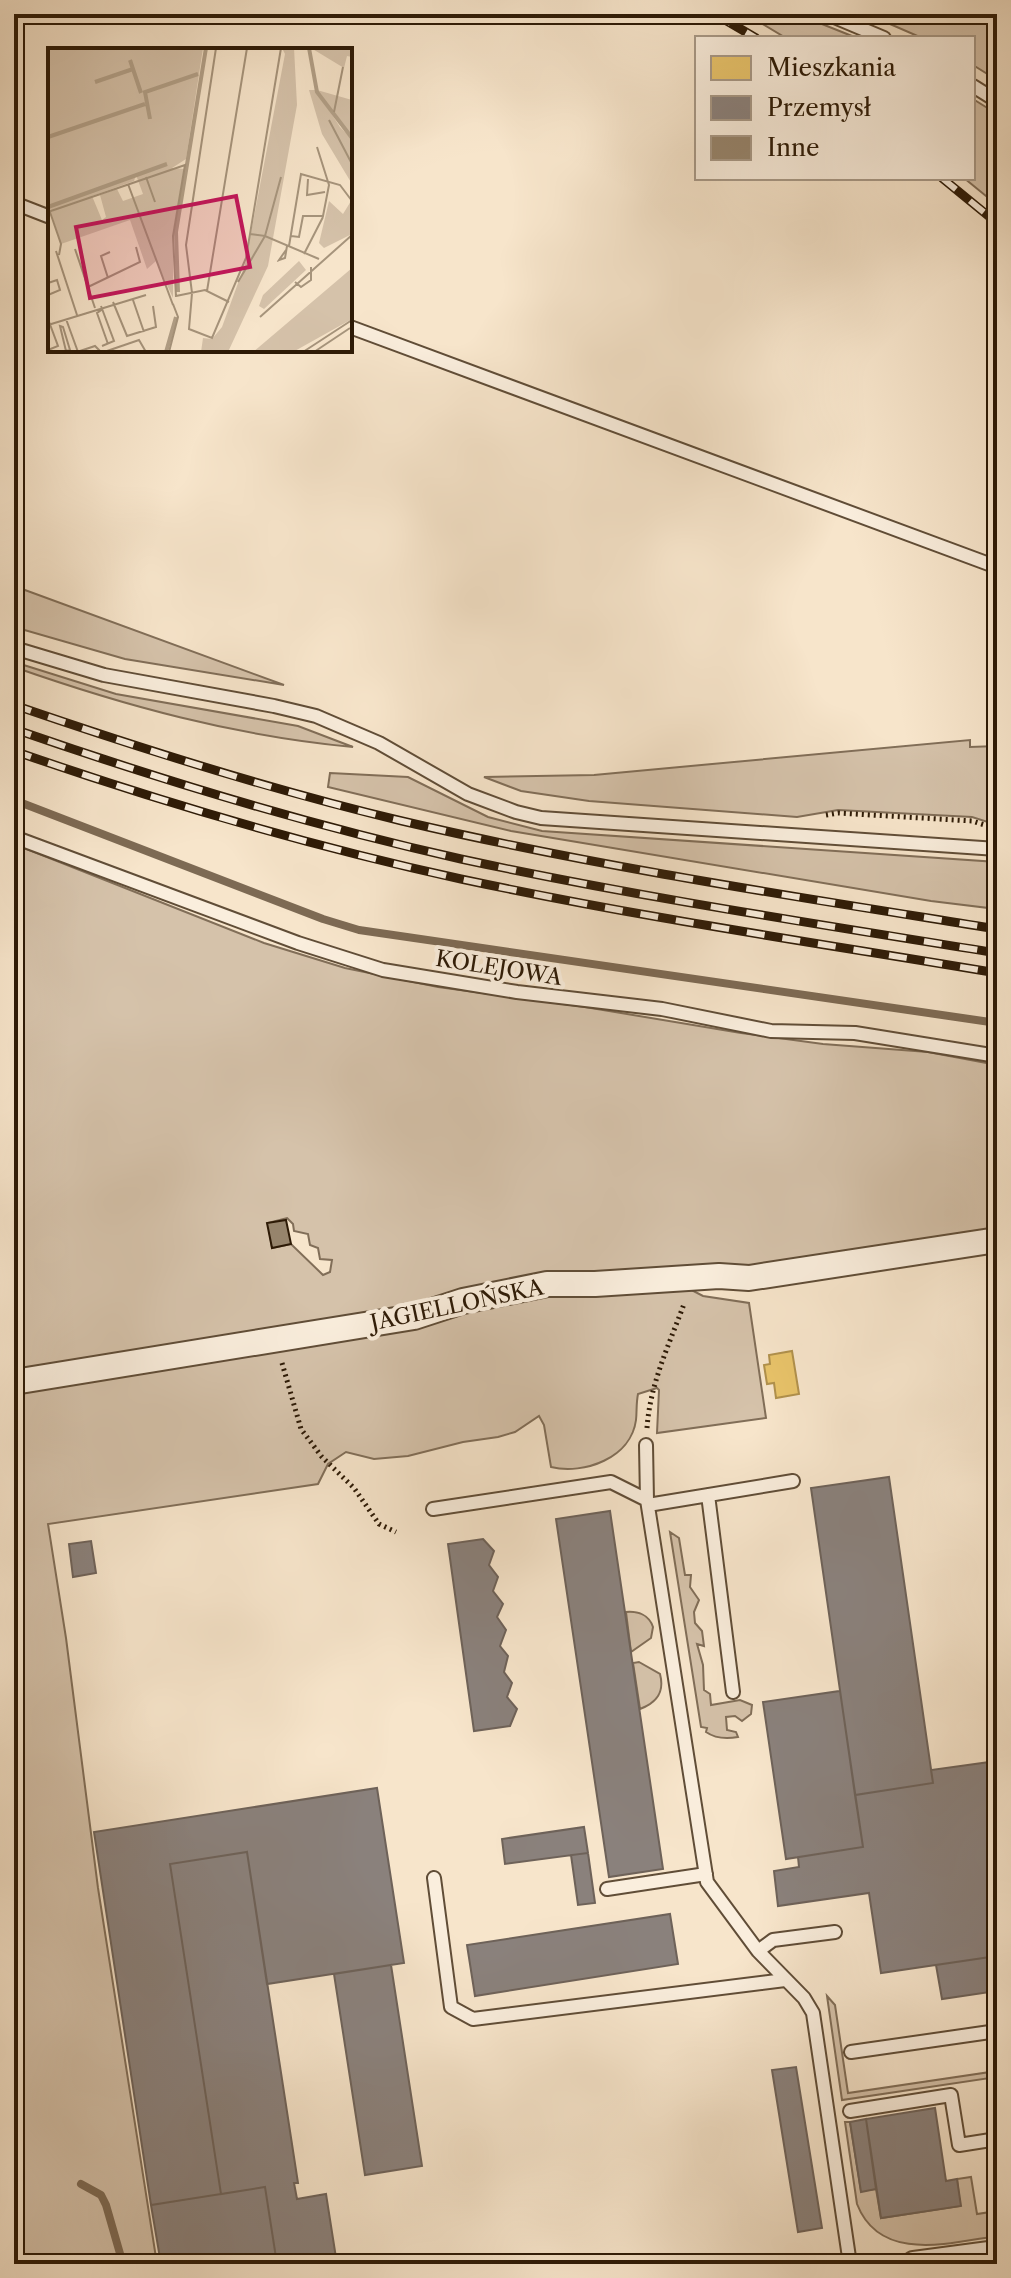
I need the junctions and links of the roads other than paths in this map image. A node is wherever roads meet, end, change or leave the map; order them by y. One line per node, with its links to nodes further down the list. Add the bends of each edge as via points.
1 (827, 14): 2 (lane)
2 (879, 36)
3 (975, 87): 4 (lane)
4 (997, 101)
5 (14, 203): 6 (lane)
6 (48, 216)
7 (352, 328): 8 (lane)
8 (997, 567)
9 (14, 648): 11 (lane, via 104,675 316,716 379,743 468,794 541,818)
10 (14, 837): 12 (lane, KOLEJOWA, via 383,970 662,1009 771,1031 855,1033)
11 (997, 849)
12 (997, 1056)
13 (997, 1240): 14 (street, JAGIELLOŃSKA, via 749,1278 547,1284 414,1317)
14 (14, 1382)
15 (646, 1445): 18 (lane)
16 (793, 1481): 17 (lane)
17 (708, 1495): 18 (lane); 20 (lane)
18 (647, 1502): 19 (lane, via 611,1482); 21 (lane)
19 (433, 1509)
20 (733, 1692)
21 (706, 1874): 23 (lane); 25 (lane)
22 (434, 1878): 26 (lane, via 451,2007 473,2019)
23 (607, 1889)
24 (835, 1932): 25 (lane, via 773,1940)
25 (758, 1951): 26 (lane)
26 (785, 1980): 32 (lane, via 813,2013)
27 (997, 2031): 28 (lane)
28 (851, 2052)
29 (850, 2111): 30 (lane, via 951,2095 959,2145)
30 (997, 2139)
31 (997, 2253): 33 (street)
32 (850, 2264)
33 (914, 2264)

